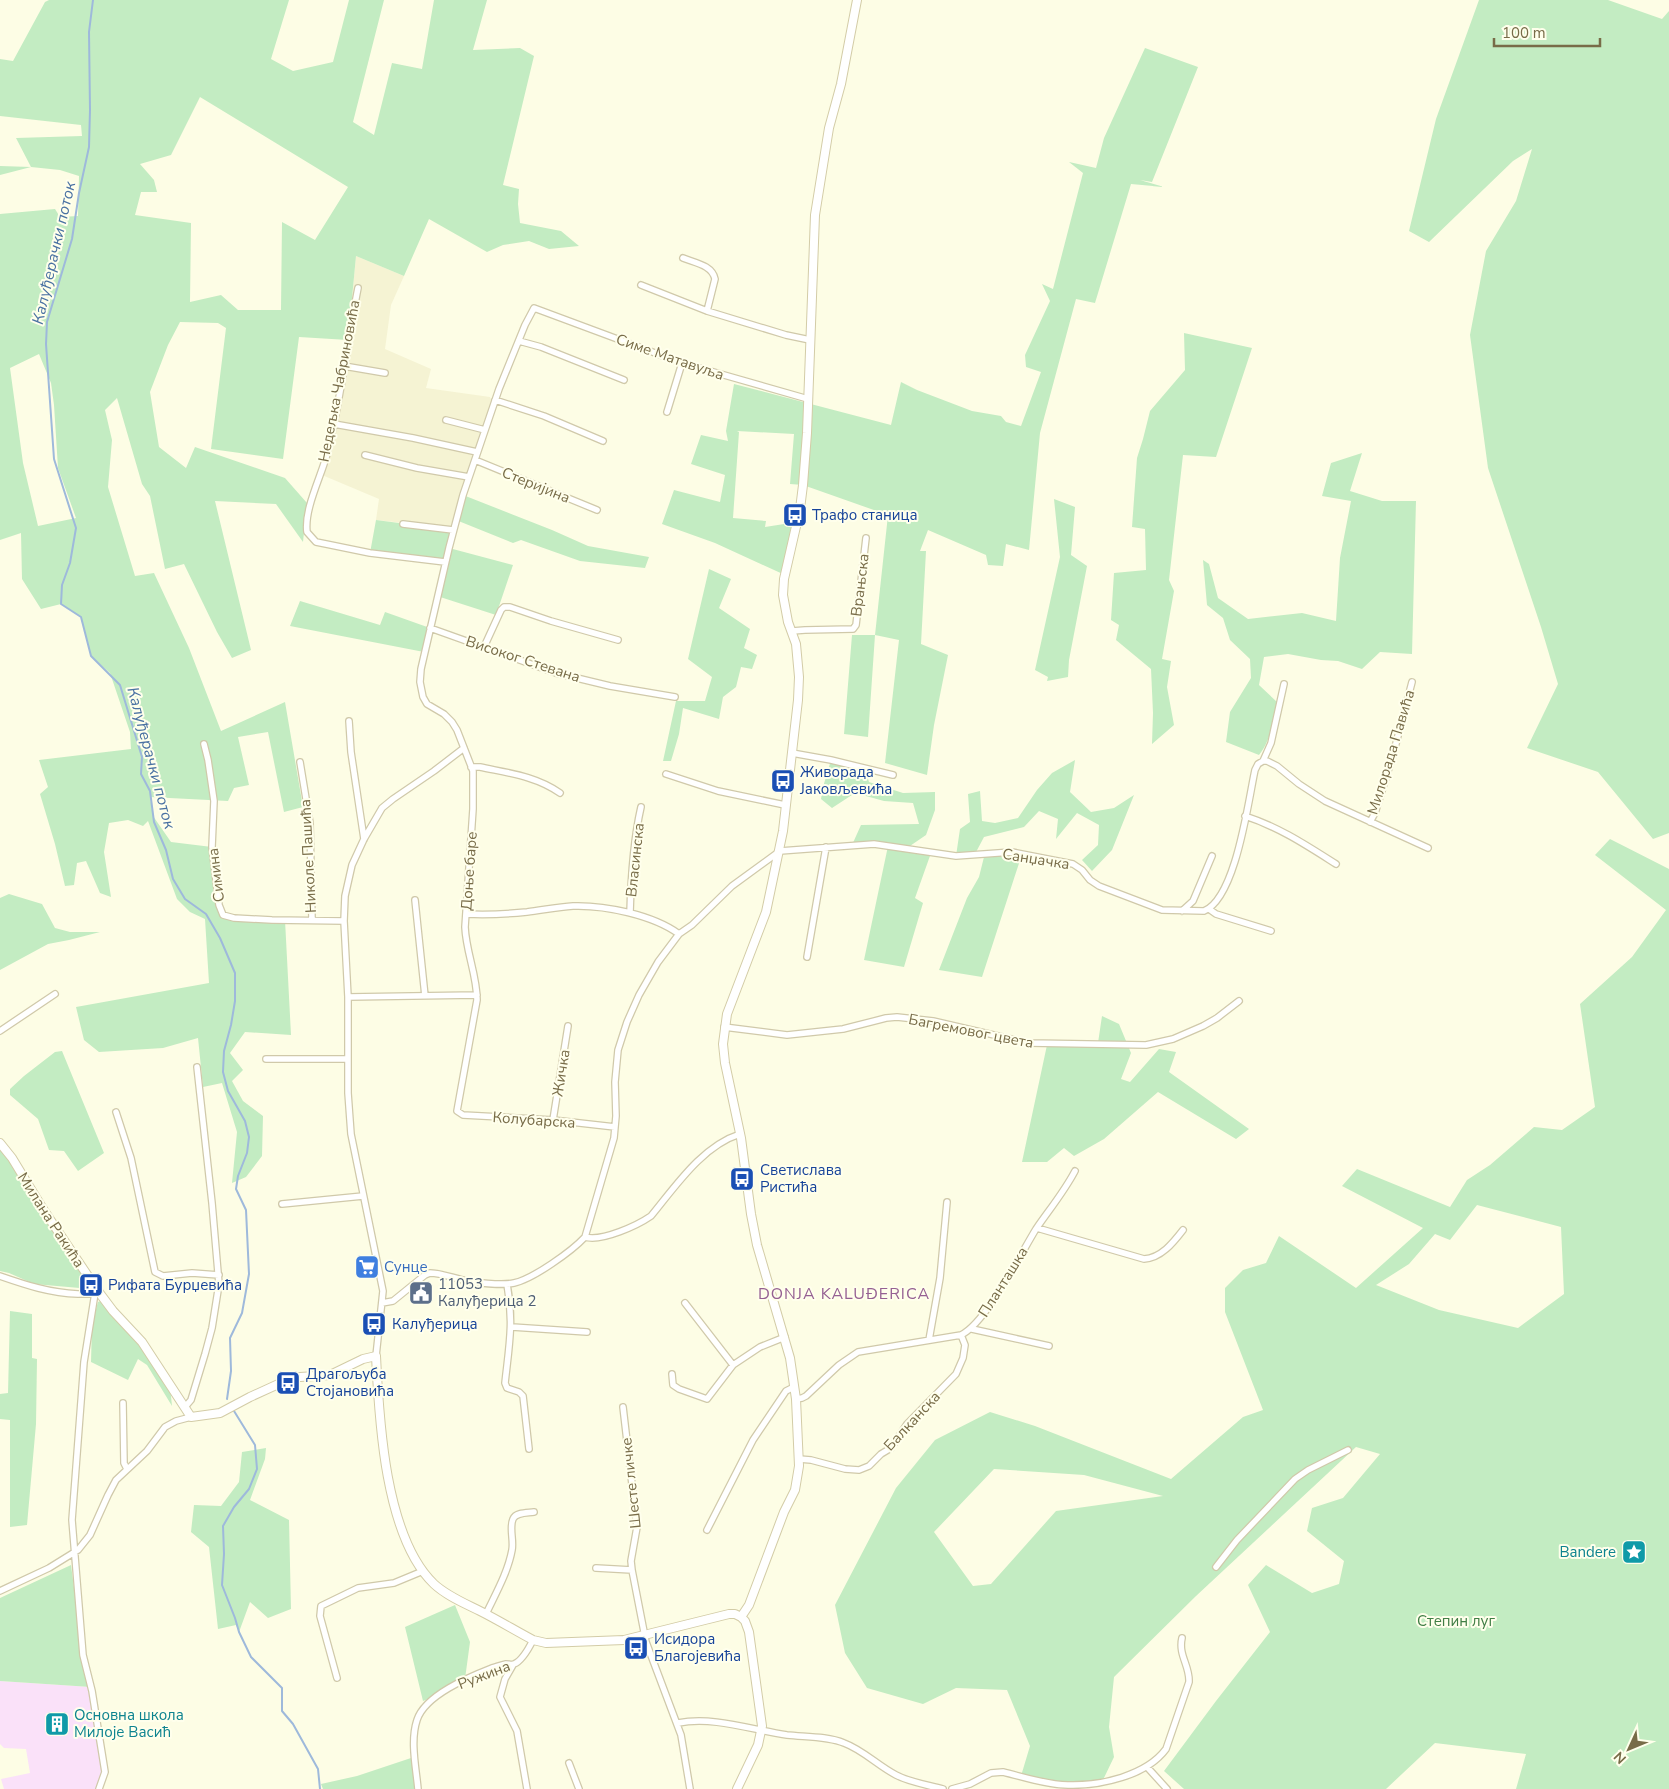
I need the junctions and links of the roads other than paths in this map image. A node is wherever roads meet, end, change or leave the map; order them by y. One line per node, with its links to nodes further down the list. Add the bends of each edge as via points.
1 (857, 0): 7 (street, via 816,206)
2 (683, 258): 6 (street, via 708,268 714,275)
3 (641, 285): 6 (street)
4 (358, 288): 10 (street, Недељка Чабриновића)
5 (534, 308): 8 (street, Доње баре); 9 (street, Симе Матавуља)
6 (707, 311): 7 (street)
7 (810, 340): 13 (street)
8 (519, 341): 12 (street, via 559,353); 14 (street, Доње баре)
9 (682, 364): 13 (street, Симе Матавуља); 15 (street)
10 (344, 366): 11 (street); 17 (street, Недељка Чабриновића)
11 (385, 373)
12 (624, 380)
13 (808, 399): 30 (street, via 800,509 784,579 783,595)
14 (495, 400): 18 (street, Доње баре); 19 (street)
15 (667, 412)
16 (446, 420): 18 (street)
17 (334, 424): 20 (street); 28 (street, Недељка Чабриновића, via 307,518 311,537 316,542 370,553)
18 (485, 430): 20 (street, Доње баре)
19 (603, 441)
20 (477, 452): 22 (street, Доње баре)
21 (364, 455): 23 (street)
22 (475, 460): 23 (street, Доње баре); 24 (street, Стеријина)
23 (469, 477): 26 (street, Доње баре)
24 (596, 510)
25 (403, 524): 26 (street)
26 (453, 530): 28 (street, Доње баре)
27 (866, 538): 30 (street, Врањска, via 853,629)
28 (446, 562): 29 (street, Доње баре)
29 (430, 628): 32 (street, Високог Стевана); 38 (street, Доње баре, via 421,669 423,697 427,704 452,722)
30 (792, 631): 39 (street, via 799,677)
31 (618, 640): 32 (street, via 510,606 501,610)
32 (484, 647): 35 (street, Високог Стевана, via 556,673)
33 (1412, 682): 49 (street, Милорада Павића, via 1393,755)
34 (1284, 684): 40 (street, via 1271,743)
35 (675, 697)
36 (349, 721): 50 (street)
37 (204, 744): 61 (street, Симина, via 214,801 212,847 220,912 234,918)
38 (464, 748): 42 (street, Доње баре); 50 (street, via 382,808)
39 (792, 753): 44 (street); 46 (street)
40 (1263, 761): 48 (street, via 1255,770); 49 (street, via 1277,766 1325,800)
41 (300, 762): 61 (street, Николе Пашића, via 310,823)
42 (471, 767): 45 (street, via 535,779); 60 (street, Доње баре, via 473,809)
43 (666, 774): 46 (street, via 718,791)
44 (893, 775)
45 (560, 793)
46 (785, 805): 53 (street)
47 (642, 807): 59 (street, Власинска, via 634,847)
48 (1245, 816): 55 (street, via 1294,837); 57 (street, via 1230,878 1220,897)
49 (1370, 822): 52 (street)
50 (364, 839): 62 (street, via 348,880)
51 (826, 848): 53 (street, Санџачка); 58 (street, Санџачка, via 874,844 949,856 1012,852 1038,856 1073,864 1102,888 1162,910); 65 (street)
52 (1428, 848)
53 (780, 851): 64 (street, via 742,878); 72 (street, via 766,912)
54 (1212, 856): 58 (street, via 1193,902)
55 (1336, 864)
56 (416, 900): 68 (street)
57 (1209, 908): 58 (street, Санџачка); 63 (street, via 1216,914)
58 (1182, 911)
59 (630, 913): 60 (street, via 576,906 497,915); 64 (street, via 663,924)
60 (466, 914): 67 (street, Доње баре, via 465,938)
61 (312, 920): 62 (street, Симина)
62 (344, 921): 69 (street)
63 (1271, 931)
64 (679, 934): 80 (street, via 658,962 627,1022 616,1066)
65 (807, 958)
66 (55, 994): 73 (street)
67 (477, 995): 68 (street); 77 (street, Доње баре)
68 (425, 996): 69 (street)
69 (348, 997): 75 (street)
70 (1239, 1000): 72 (street, Багремовог цвета, via 1203,1026 1173,1039 1146,1045 1029,1043 942,1023 897,1017 804,1034)
71 (568, 1026): 79 (street, Жичка)
72 (724, 1027): 81 (street, via 725,1063)
73 (0, 1031)
74 (266, 1059): 75 (street)
75 (348, 1059): 84 (street, via 351,1134)
76 (197, 1067): 90 (street)
77 (457, 1108): 79 (street, Колубарска, via 463,1115)
78 (116, 1112): 90 (street, via 131,1158 155,1272 163,1276)
79 (553, 1120): 80 (street, Колубарска)
80 (615, 1127): 89 (street)
81 (740, 1134): 89 (street, via 699,1160 646,1220 597,1237); 100 (street, via 750,1214)
82 (0, 1143): 93 (street, Милана Ракића)
83 (1075, 1171): 87 (street, Планташка)
84 (363, 1196): 86 (street); 94 (street, via 382,1283)
85 (947, 1202): 101 (street, via 940,1278)
86 (282, 1204)
87 (1037, 1228): 88 (street, via 1144,1259 1167,1248); 97 (street, Планташка)
88 (1183, 1230)
89 (585, 1236): 92 (street, via 576,1246 533,1274)
90 (219, 1275): 109 (street, via 212,1328 191,1400)
91 (0, 1276): 93 (street, via 41,1290 76,1294)
92 (507, 1284): 94 (street, via 430,1273 393,1301); 96 (street)
93 (96, 1292): 109 (street, Милана Ракића, via 142,1342); 118 (street, via 84,1362 73,1494)
94 (382, 1303): 103 (street)
95 (685, 1303): 104 (street)
96 (512, 1327): 98 (street); 112 (street, via 505,1383 507,1388 523,1396)
97 (972, 1329): 99 (street, Планташка); 102 (street)
98 (587, 1332)
99 (961, 1335): 101 (street, Планташка); 114 (street, Балканска, via 963,1358 956,1374 907,1424 891,1448 869,1466 859,1470 845,1469)
100 (785, 1337): 104 (street, via 760,1347); 106 (street)
101 (929, 1340): 107 (street, Планташка, via 858,1352 806,1396)
102 (1049, 1346)
103 (376, 1356): 111 (street, via 330,1375 285,1381 220,1413); 121 (street, via 383,1436 394,1507 404,1536)
104 (733, 1365): 105 (street, via 708,1399 679,1389 673,1384)
105 (672, 1374)
106 (794, 1387): 107 (street); 117 (street, via 786,1391 753,1440)
107 (796, 1399): 114 (street)
108 (123, 1403): 115 (street, via 124,1463)
109 (185, 1407): 111 (street, Милана Ракића)
110 (622, 1407): 122 (street, Шесте личке, via 638,1527)
111 (191, 1418): 115 (street, via 165,1427 147,1451)
112 (529, 1449)
113 (1348, 1450): 119 (street, via 1295,1480 1237,1540)
114 (799, 1459): 125 (street, via 795,1490)
115 (127, 1469): 118 (street, via 112,1486 90,1535)
116 (534, 1512): 124 (street, via 514,1517 510,1558)
117 (707, 1530)
118 (75, 1552): 123 (street); 136 (street, via 83,1655 105,1772)
119 (1216, 1567)
120 (596, 1568): 122 (street)
121 (423, 1570): 124 (street, via 446,1594); 130 (street, via 394,1584 358,1588 321,1606 320,1616)
122 (632, 1570): 126 (street, Шесте личке)
123 (0, 1591)
124 (486, 1614): 128 (street)
125 (742, 1617): 126 (street, via 733,1614); 132 (street, via 749,1632)
126 (645, 1636): 128 (street, via 560,1643); 131 (street, Шесте личке)
127 (1182, 1638): 134 (street, via 1180,1650 1190,1675 1189,1682 1166,1749)
128 (533, 1640): 129 (street, Ружина)
129 (513, 1665): 137 (street, Ружина, via 499,1666 464,1679 422,1710 415,1732); 138 (street, via 500,1697 517,1731)
130 (337, 1678)
131 (678, 1723): 132 (street, via 718,1723); 140 (street, Шесте личке)
132 (762, 1730): 141 (street, via 752,1763); 142 (street, via 839,1741 861,1750 900,1777)
133 (569, 1763): 139 (street)
134 (1147, 1767): 135 (street, via 1122,1777); 144 (street)
135 (1069, 1787): 143 (street, via 999,1771)
136 (100, 1789)
137 (418, 1789)
138 (527, 1789)
139 (579, 1789)
140 (690, 1789)
141 (737, 1789)
142 (943, 1789)
143 (952, 1789)
144 (1167, 1789)

